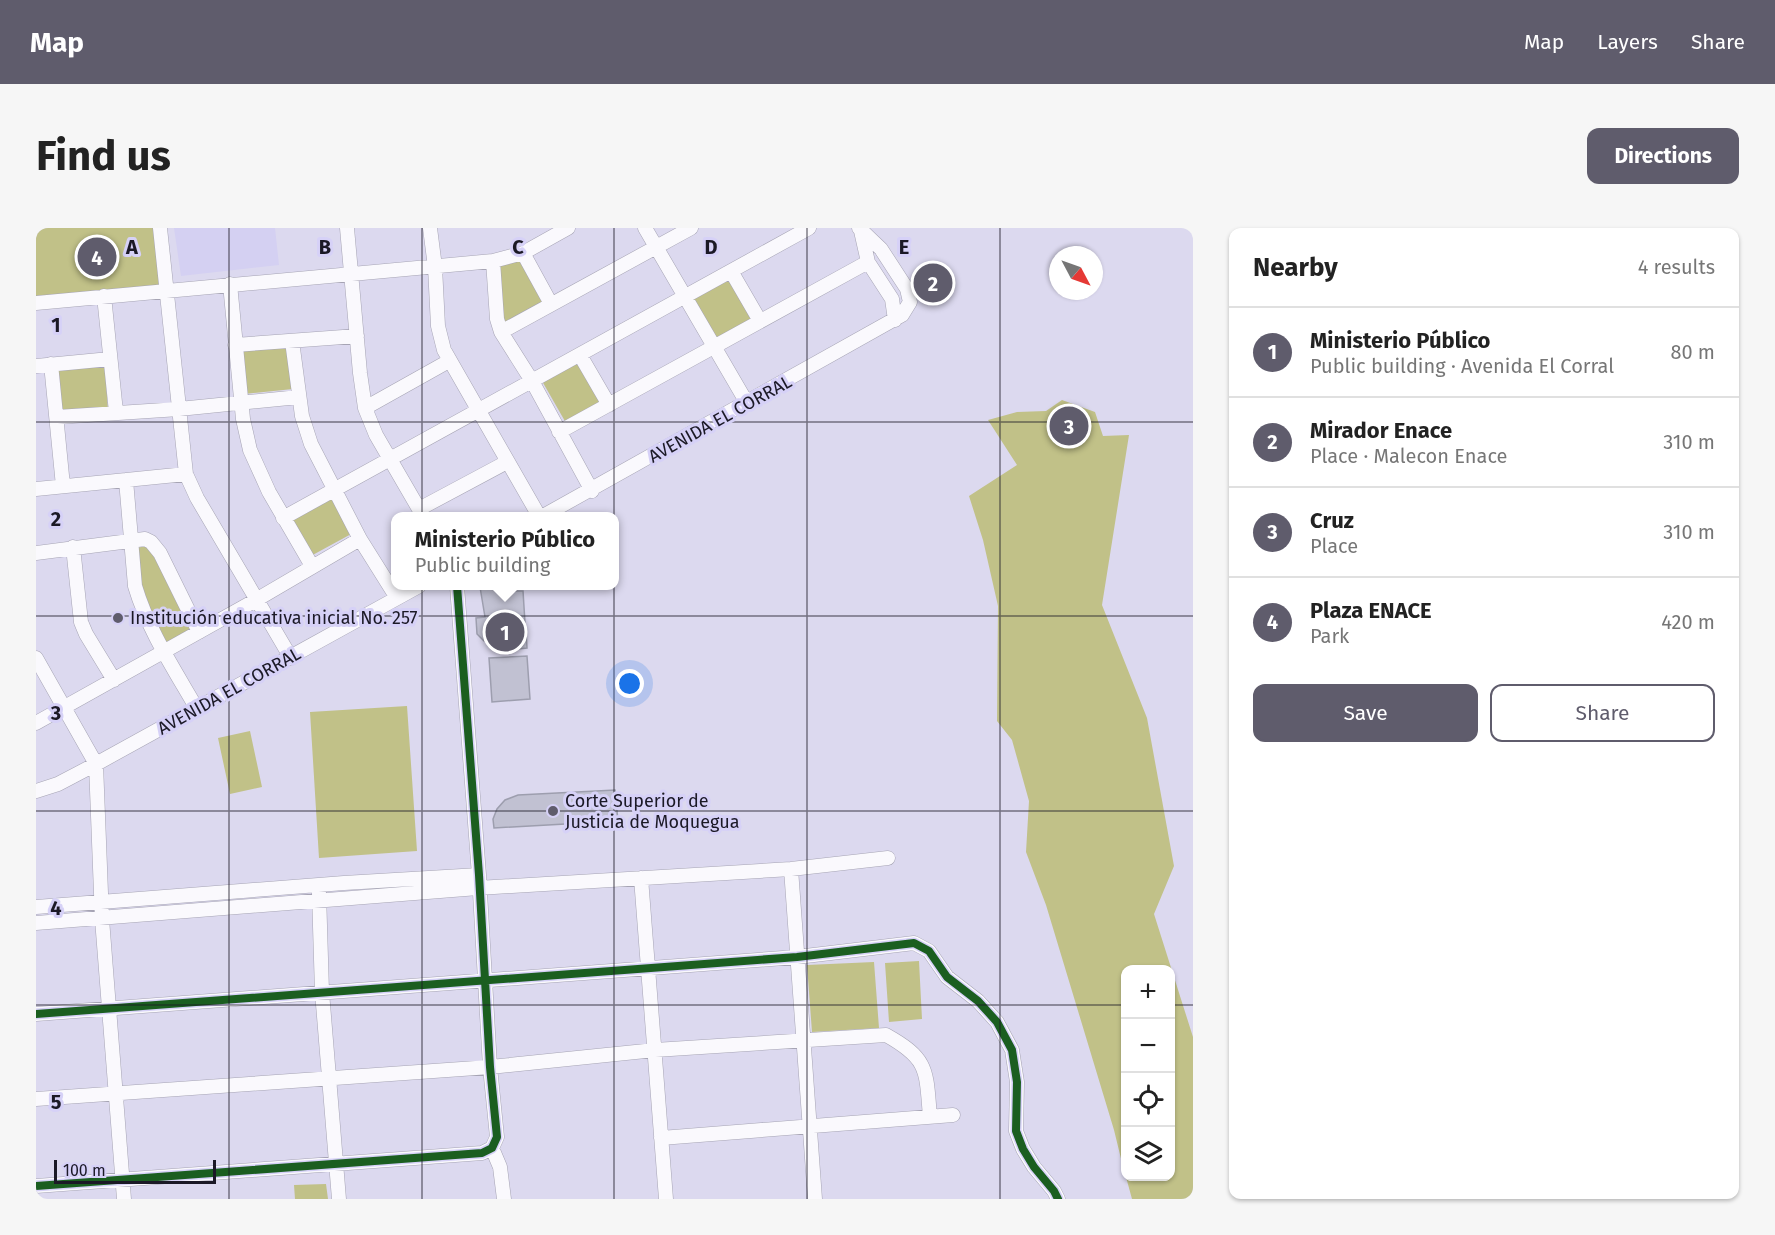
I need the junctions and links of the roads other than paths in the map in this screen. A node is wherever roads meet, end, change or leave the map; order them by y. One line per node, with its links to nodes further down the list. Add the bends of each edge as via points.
1 (160, 228): 17 (street)
2 (347, 228): 15 (street)
3 (430, 228): 13 (street)
4 (568, 228): 10 (street)
5 (645, 228): 9 (street)
6 (691, 228): 9 (street)
7 (808, 228): 14 (street)
8 (860, 229): 12 (street); 22 (street, via 881,249 909,295 908,308)
9 (656, 247): 19 (street); 21 (street)
10 (523, 252): 11 (street); 21 (street)
11 (493, 261): 13 (street); 24 (street)
12 (868, 262): 22 (street, via 892,299); 23 (street)
13 (435, 267): 15 (street); 31 (street, via 438,327)
14 (731, 271): 19 (street); 23 (street)
15 (352, 274): 16 (street); 25 (street)
16 (230, 284): 17 (street); 27 (street)
17 (166, 290): 18 (street); 40 (street)
18 (104, 296): 20 (street); 30 (street)
19 (684, 297): 28 (street); 29 (street)
20 (36, 303)
21 (551, 304): 24 (street)
22 (895, 320): 37 (street, AVENIDA EL CORRAL)
23 (760, 321): 28 (street)
24 (501, 332): 34 (street)
25 (357, 336): 26 (street); 39 (street)
26 (292, 341): 27 (street); 35 (street)
27 (235, 345): 36 (street)
28 (713, 346): 37 (street); 38 (street)
29 (580, 355): 34 (street); 38 (street)
30 (110, 358): 32 (street); 42 (street)
31 (449, 361): 39 (street); 41 (street)
32 (51, 364): 33 (street); 43 (street)
33 (36, 366)
34 (532, 381): 41 (street); 44 (street)
35 (299, 397): 36 (street); 51 (street, via 310,444)
36 (242, 403): 40 (street); 57 (street, via 250,450)
37 (747, 403): 52 (street, AVENIDA EL CORRAL)
38 (609, 405): 44 (street)
39 (365, 408): 45 (street)
40 (179, 409): 42 (street); 47 (street)
41 (478, 411): 45 (street); 46 (street)
42 (116, 412): 43 (street)
43 (57, 417): 49 (street)
44 (559, 432): 52 (street)
45 (390, 459): 51 (street); 53 (street)
46 (507, 462): 54 (street); 55 (street)
47 (186, 474): 48 (street); 68 (street)
48 (126, 480): 49 (street); 59 (street)
49 (63, 486): 50 (street)
50 (36, 489)
51 (334, 490): 57 (street); 58 (street)
52 (592, 491): 56 (street, AVENIDA EL CORRAL)
53 (420, 512)
54 (423, 512)
55 (538, 512)
56 (549, 512)
57 (283, 518): 62 (street)
58 (360, 539): 62 (street); 63 (street)
59 (132, 542): 60 (street); 69 (street, via 145,539 156,546); 70 (street, via 135,586)
60 (73, 548): 61 (street); 73 (street, via 81,622)
61 (36, 553)
62 (312, 566): 68 (street)
63 (391, 588)
64 (392, 590): 67 (street)
65 (411, 590): 67 (street, AVENIDA EL CORRAL)
66 (457, 590): 82 (street)
67 (397, 598): 72 (street, AVENIDA EL CORRAL)
68 (256, 600): 69 (street); 72 (street)
69 (199, 632): 70 (street)
70 (164, 652): 73 (street); 75 (street)
71 (36, 658): 74 (street)
72 (291, 658): 75 (street, AVENIDA EL CORRAL)
73 (114, 680): 74 (street)
74 (64, 708): 76 (street); 77 (street)
75 (197, 709): 77 (street, AVENIDA EL CORRAL)
76 (36, 723)
77 (96, 764): 78 (street, AVENIDA EL CORRAL); 85 (street)
78 (36, 791)
79 (888, 858): 80 (street)
80 (790, 869): 81 (street); 89 (street)
81 (641, 878): 82 (street); 90 (street)
82 (478, 882): 83 (street); 84 (street); 91 (street)
83 (318, 885): 84 (street); 85 (street)
84 (320, 901): 87 (street); 92 (street)
85 (101, 903): 86 (street); 87 (street)
86 (36, 907)
87 (102, 919): 88 (street); 93 (street)
88 (36, 923)
89 (797, 957): 90 (street); 95 (street); 114 (street, via 914,944 929,951 947,976 997,1022 1012,1050 1017,1082 1016,1131 1034,1167)
90 (648, 967): 91 (street); 96 (street)
91 (484, 982): 92 (street); 97 (street)
92 (322, 992): 93 (street); 98 (street)
93 (110, 1008): 94 (street); 99 (street)
94 (36, 1014)
95 (804, 1041): 96 (street); 102 (street, via 886,1035 900,1043 923,1066); 103 (street)
96 (655, 1050): 97 (street); 104 (street)
97 (490, 1067): 98 (street); 105 (street, via 496,1137)
98 (329, 1078): 99 (street); 106 (street)
99 (116, 1093): 100 (street); 107 (street)
100 (36, 1099)
101 (953, 1115): 102 (street)
102 (930, 1116): 103 (street)
103 (810, 1125): 104 (street); 113 (street)
104 (662, 1138): 112 (street)
105 (492, 1148): 106 (street, via 482,1153); 111 (street, via 500,1167)
106 (336, 1165): 107 (street); 110 (street)
107 (123, 1180): 108 (street); 109 (street)
108 (36, 1186)
109 (124, 1199)
110 (339, 1199)
111 (504, 1199)
112 (666, 1199)
113 (815, 1199)
114 (1058, 1199)

